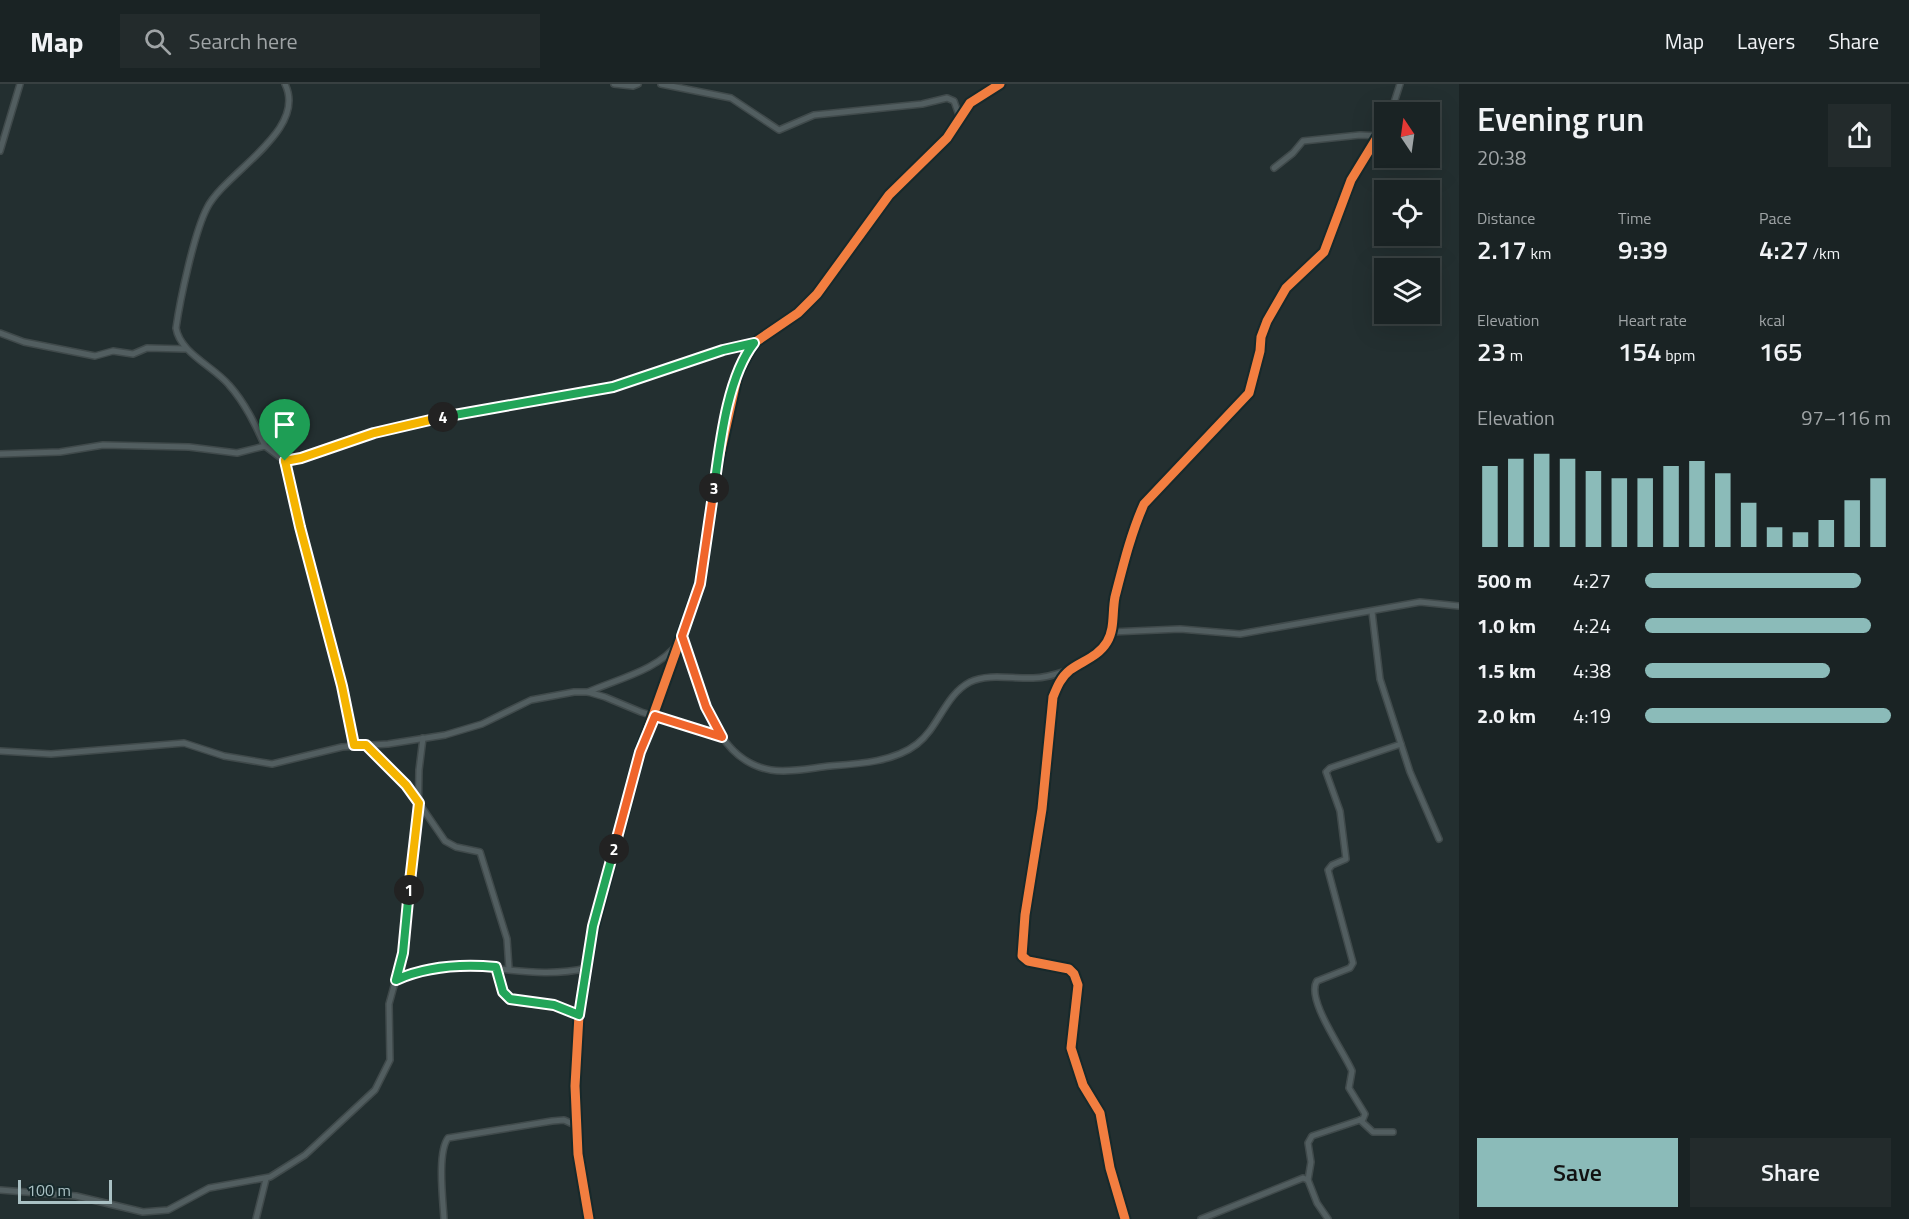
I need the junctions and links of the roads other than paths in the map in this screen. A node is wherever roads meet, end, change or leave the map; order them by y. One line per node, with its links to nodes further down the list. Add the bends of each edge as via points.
1 (20, 84): 12 (street)
2 (285, 84): 16 (street, via 289,100 275,137 232,176 206,209 177,317 177,335)
3 (614, 84): 4 (street)
4 (638, 84)
5 (662, 84): 9 (street, via 731,98 779,130 814,115 947,98 957,105)
6 (1000, 84): 9 (street, via 974,99)
7 (1400, 84): 8 (street)
8 (1394, 102)
9 (960, 118): 15 (street, via 936,151 889,195 817,294 798,313)
10 (1374, 136): 13 (street, via 1303,141)
11 (1374, 145): 22 (street, via 1351,180 1324,252 1286,288 1267,321 1249,393 1144,504 1114,599)
12 (0, 151)
13 (1274, 168)
14 (0, 333): 16 (street, via 24,342 95,356 119,351 133,354 147,348)
15 (754, 343): 19 (street, via 613,387 429,420); 23 (street, via 744,357 730,403 700,584)
16 (186, 349): 17 (street, via 230,386 250,414)
17 (265, 446): 18 (street, via 237,453 189,447 103,445 60,452); 19 (street)
18 (0, 454)
19 (285, 461): 30 (street)
20 (1459, 606): 21 (street, via 1420,602)
21 (1372, 612): 22 (street, via 1240,634 1180,629); 29 (street, via 1380,679)
22 (1111, 632): 24 (street, via 1097,653)
23 (682, 636): 25 (street, via 664,657); 26 (street); 27 (street, via 706,707)
24 (1069, 670): 27 (street, via 1036,678 980,679 969,683 953,697 937,724 916,746 872,762 772,771 750,762); 49 (street, via 1053,697 1022,956 1028,962 1069,969 1074,974 1078,985 1071,1048 1083,1085 1102,1120 1110,1168)
25 (588, 692): 26 (street); 28 (street, via 531,700 482,723)
26 (655, 716): 27 (street); 36 (street, via 640,752 606,874)
27 (722, 737)
28 (423, 738): 31 (street); 33 (street)
29 (1401, 744): 34 (street); 40 (street, via 1326,772 1340,811 1346,859 1328,870 1353,963 1350,968 1317,981 1315,992 1328,1027 1352,1071 1349,1088 1365,1114)
30 (354, 745): 31 (street); 32 (street, via 272,764 224,756 184,743 51,754)
31 (366, 745): 33 (street)
32 (0, 752)
33 (419, 803): 37 (street, via 448,843 481,853 507,939); 38 (street, via 403,953)
34 (1439, 839)
35 (496, 967): 37 (street); 38 (street, via 446,967); 39 (street, via 503,992 510,999 554,1005)
36 (587, 968): 37 (street, via 547,975); 39 (street)
37 (509, 969)
38 (396, 980): 43 (street, via 389,1004 390,1060 382,1079 312,1149)
39 (579, 1015): 41 (street)
40 (1360, 1120): 42 (street, via 1373,1132); 44 (street, via 1312,1136 1308,1143)
41 (575, 1125): 47 (street, via 564,1120 552,1121 448,1138 442,1164); 48 (street)
42 (1393, 1132)
43 (266, 1179): 45 (street, via 209,1188 181,1204 154,1212 76,1196); 46 (street)
44 (1308, 1180): 50 (street, via 1301,1178); 51 (street)
45 (0, 1190)
46 (256, 1219)
47 (444, 1219)
48 (589, 1219)
49 (1125, 1219)
50 (1201, 1219)
51 (1328, 1219)

